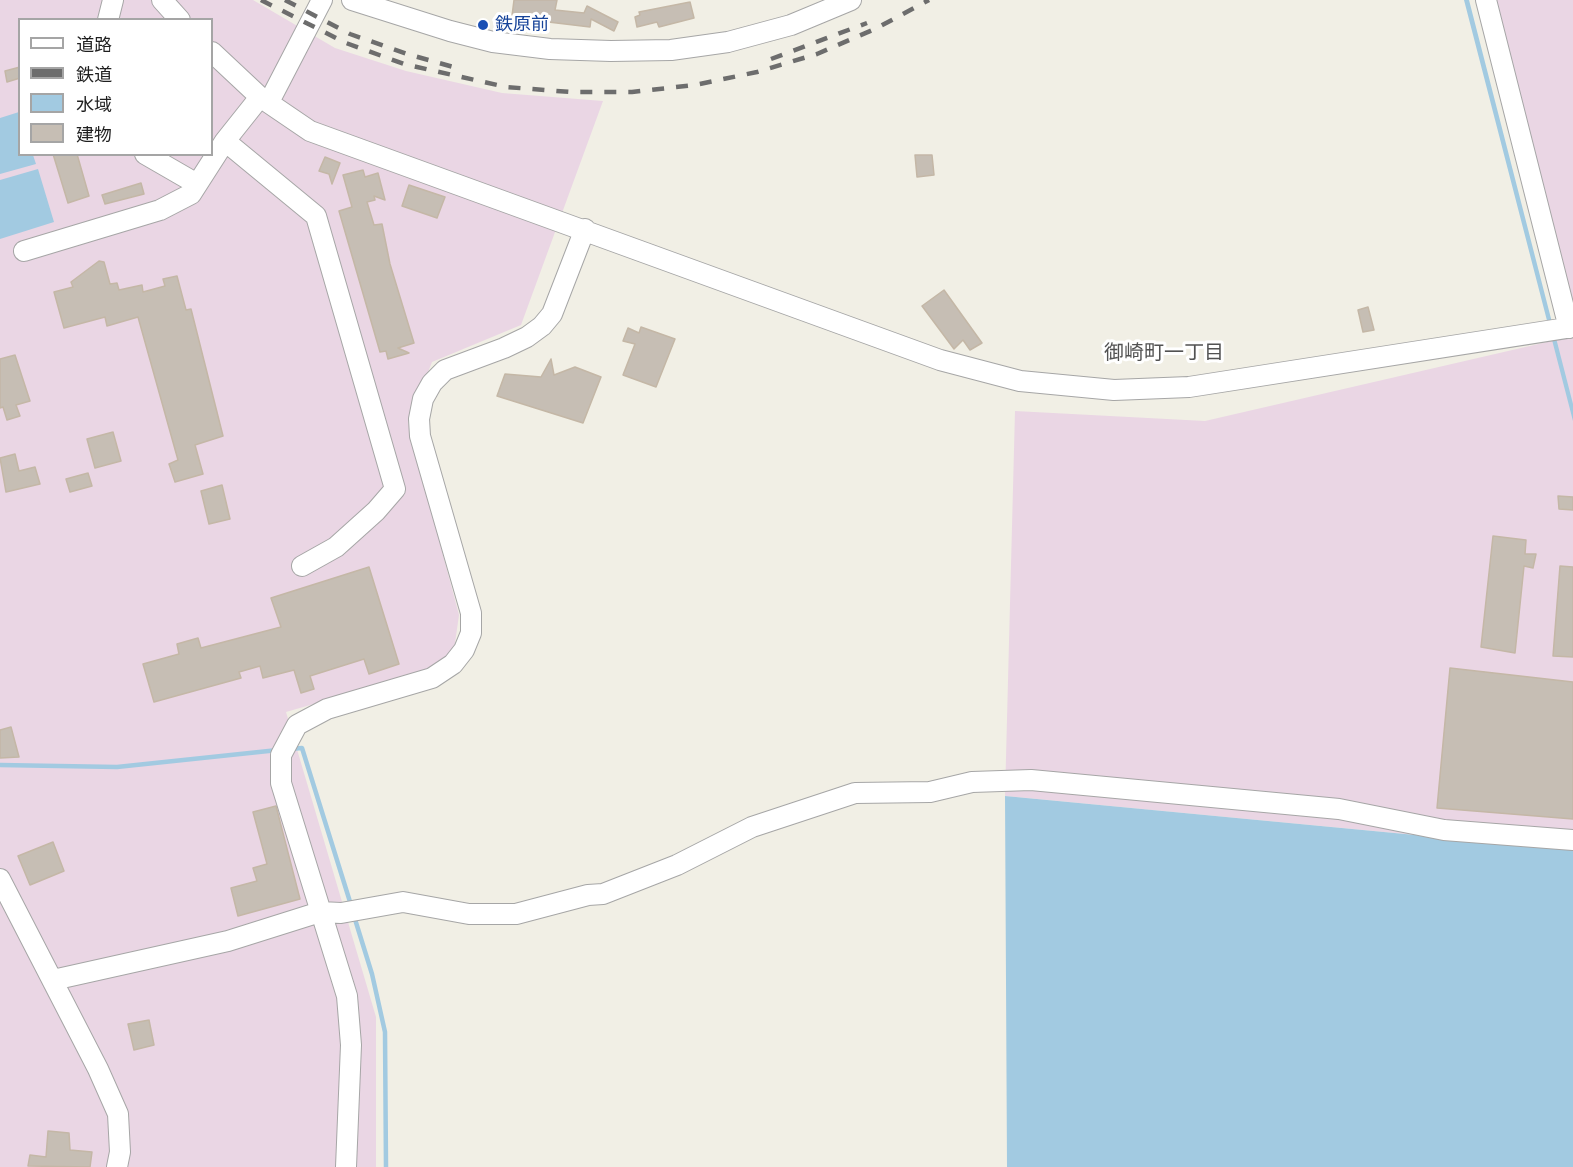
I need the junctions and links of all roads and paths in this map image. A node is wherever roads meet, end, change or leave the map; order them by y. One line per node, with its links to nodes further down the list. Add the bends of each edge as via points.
1 (114, 0): 7 (street)
2 (162, 0): 8 (street)
3 (322, 0): 10 (street)
4 (352, 0): 5 (street, via 493,42 550,50 611,51 671,50 728,42 791,25)
5 (850, 0)
6 (1486, 0): 16 (street)
7 (109, 18)
8 (178, 18)
9 (213, 53): 10 (street)
10 (264, 100): 11 (street); 14 (street, via 310,131)
11 (225, 141): 13 (street); 17 (street, via 316,216 395,489 376,512 336,547)
12 (148, 156): 13 (street)
13 (197, 184): 15 (street, via 190,194 160,210)
14 (585, 229): 16 (street, via 940,360 988,374 1066,387 1189,387); 20 (street, via 552,314 542,326 520,341 445,370 423,399 420,436 471,613 471,633 464,650 453,664 432,678 327,709 297,725 281,755 281,783)
15 (24, 251)
16 (1563, 329)
17 (302, 566)
18 (1573, 840): 20 (street, via 1444,830 1339,809 1030,780 972,782 930,792 855,793 752,827 677,865 603,894 516,914 470,914 403,902 341,913)
19 (0, 879): 21 (street)
20 (320, 912): 21 (street, via 228,941); 23 (street, via 347,996 351,1045)
21 (52, 980): 22 (street, via 118,1114)
22 (117, 1167)
23 (346, 1167)

